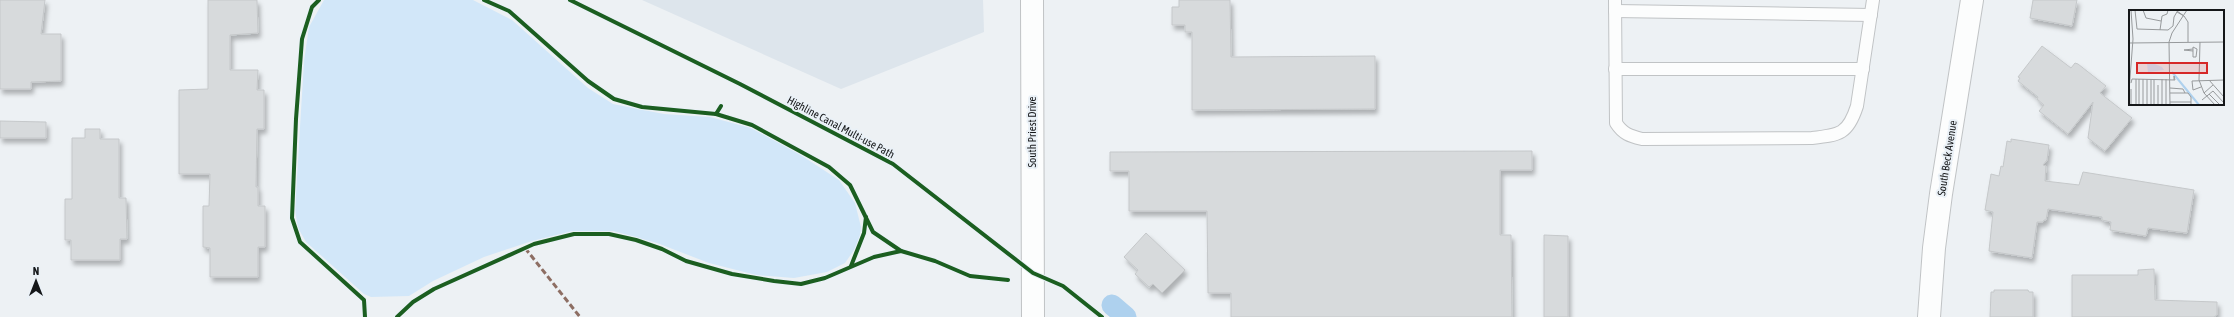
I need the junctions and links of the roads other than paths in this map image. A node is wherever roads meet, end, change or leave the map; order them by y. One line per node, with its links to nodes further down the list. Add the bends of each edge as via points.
1 (1032, 0): 8 (street, South Priest Drive)
2 (1873, 0): 5 (lane)
3 (1972, 0): 9 (street, South Beck Avenue, via 1941,194 1934,248)
4 (1615, 6): 5 (lane); 6 (lane)
5 (1871, 15): 7 (lane)
6 (1615, 69): 7 (lane); 7 (lane, via 1616,123 1628,136 1642,139 1812,138 1835,135 1847,129 1852,122)
7 (1862, 69)
8 (1033, 317)
9 (1930, 317)

